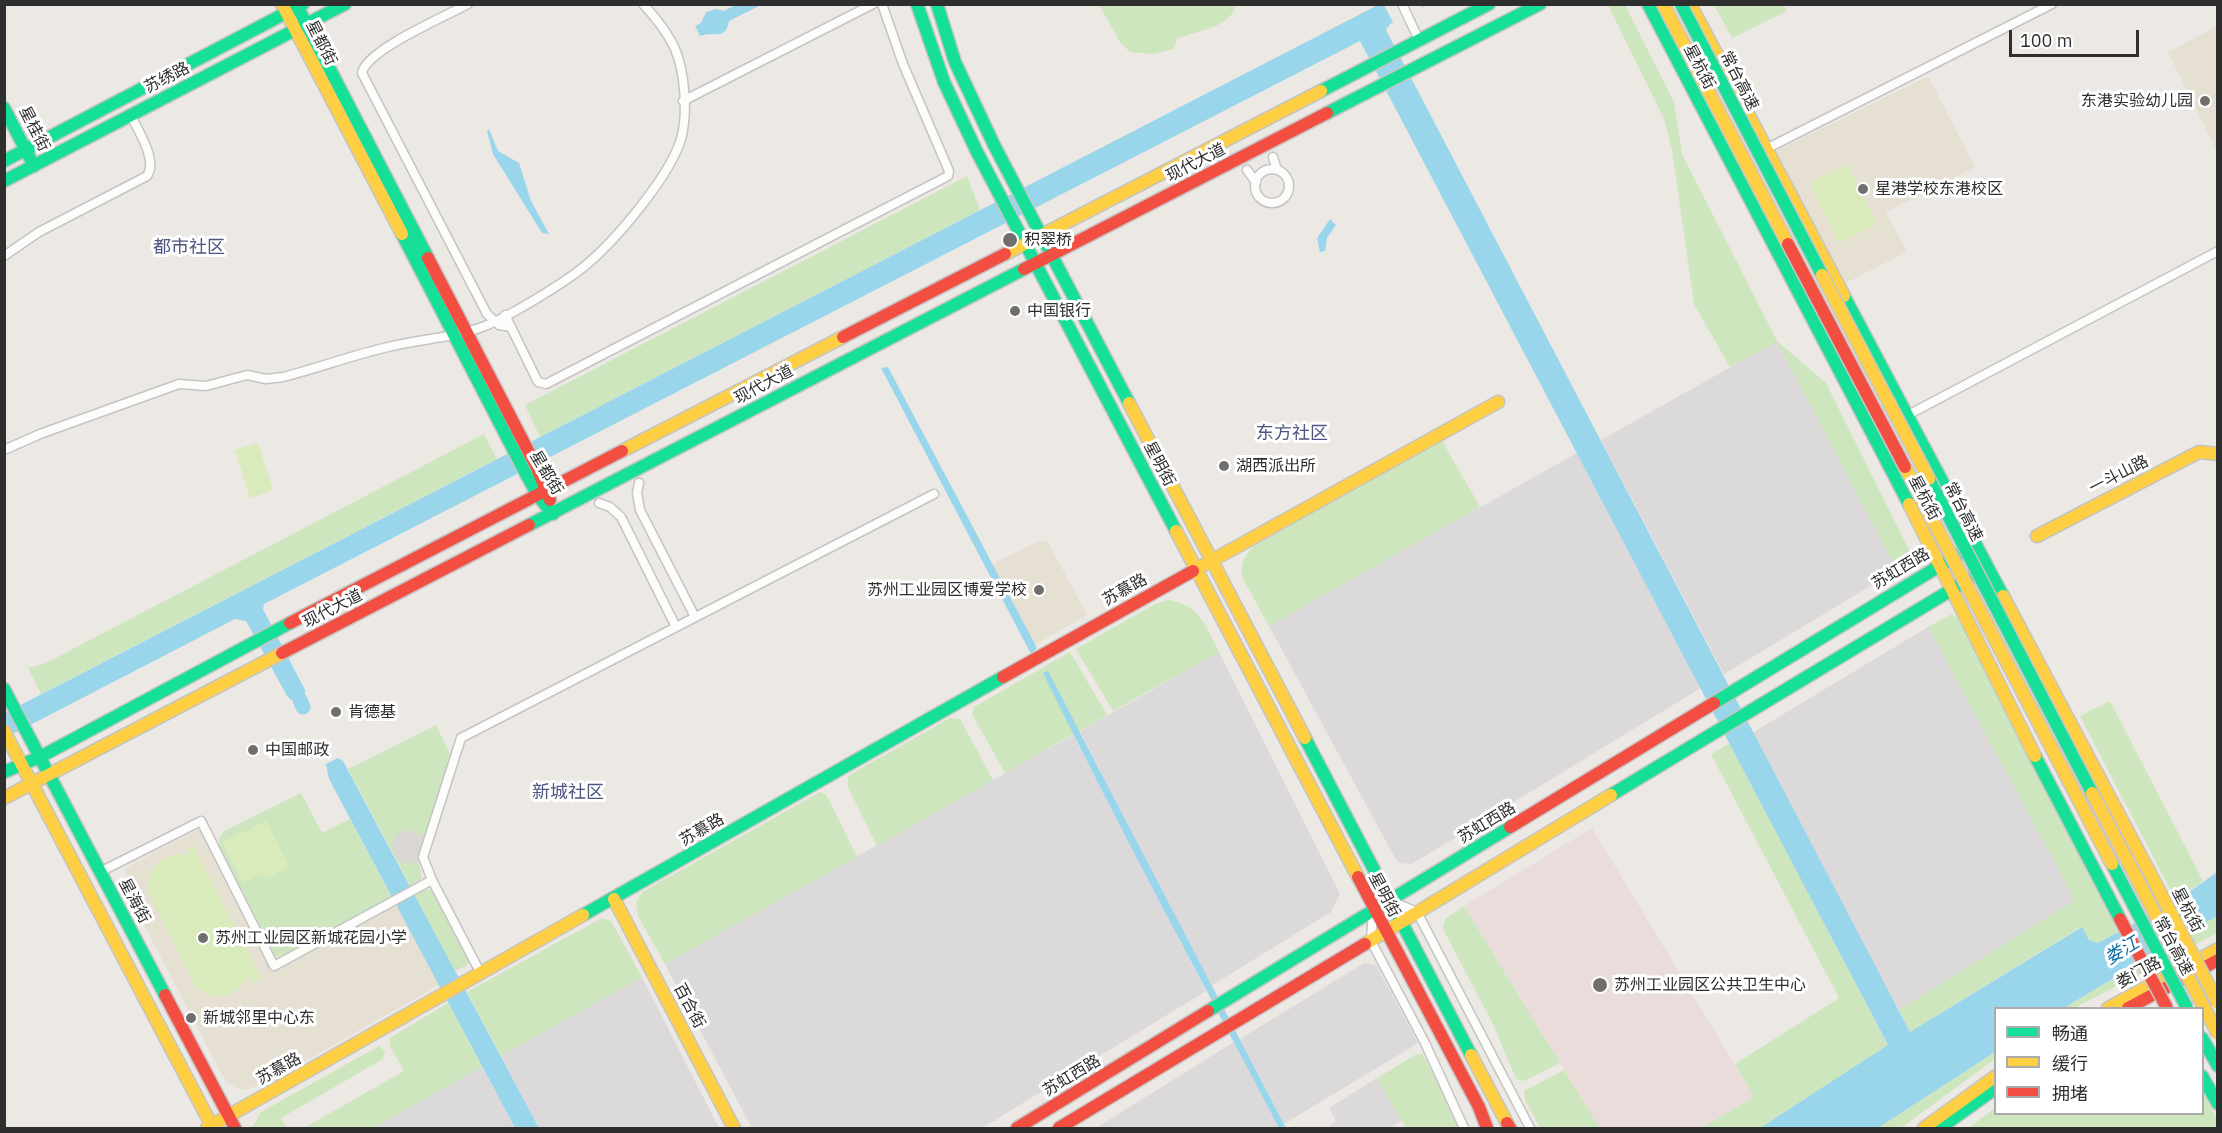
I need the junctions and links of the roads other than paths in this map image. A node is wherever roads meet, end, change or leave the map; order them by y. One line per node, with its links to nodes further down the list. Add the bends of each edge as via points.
1 (345, 4): 17 (main road, 苏绣路)
2 (468, 4): 38 (street, via 378,54 362,73 463,271)
3 (643, 4): 19 (street, via 675,50)
4 (873, 4): 19 (street)
5 (882, 4): 39 (street, via 948,176 546,384 538,382)
6 (917, 4): 32 (main road, 星明街, via 949,95)
7 (937, 4): 31 (main road, 星明街, via 966,88)
8 (1402, 4): 18 (street)
9 (1489, 4): 18 (main road, 现代大道)
10 (1540, 4): 34 (main road, 现代大道)
11 (1648, 4): 53 (main road, 星杭街)
12 (1663, 4): 83 (main road, 常台高速, bridge)
13 (1681, 4): 84 (main road, 常台高速, bridge)
14 (1690, 4): 22 (main road, 星杭街)
15 (2052, 4): 22 (street)
16 (293, 7): 17 (main road, 星都街); 23 (main road, 苏绣路)
17 (301, 27): 21 (main road, 苏绣路); 40 (main road, 星都街)
18 (1419, 40): 31 (main road, 现代大道)
19 (683, 101): 37 (street, via 679,145 640,206 586,265)
20 (4, 108): 23 (main road, 星桂街)
21 (131, 116): 26 (main road, 苏绣路); 35 (street, via 150,166 147,176 39,232)
22 (1766, 149): 42 (main road, 星杭街)
23 (26, 150): 25 (main road, 苏绣路); 26 (main road, 星桂街)
24 (1273, 157): 28 (street)
25 (4, 161)
26 (34, 166): 29 (main road, 苏绣路)
27 (1247, 170): 30 (street)
28 (1276, 170): 30 (street, via 1261,173); 30 (street, via 1288,181 1287,192 1280,201 1264,201 1256,192)
29 (4, 181)
30 (1256, 182)
31 (1043, 234): 32 (main road, 现代大道); 34 (main road, 星明街)
32 (1026, 243): 36 (main road, 星明街); 46 (main road, 现代大道)
33 (2217, 250): 42 (street)
34 (1054, 255): 36 (main road, 现代大道); 52 (main road, 星明街)
35 (4, 256)
36 (1036, 264): 49 (main road, 现代大道); 55 (main road, 星明街)
37 (505, 315): 38 (street); 39 (street)
38 (494, 322): 39 (street); 40 (street)
39 (511, 327)
40 (460, 333): 43 (street, via 387,347 283,377 260,379 247,375 206,386 179,384); 46 (main road, 星都街)
41 (1498, 402): 52 (main road, 苏慕路)
42 (1906, 416): 51 (main road, 星杭街)
43 (4, 450)
44 (2217, 454): 50 (main road, 一斗山路, via 2199,453)
45 (639, 483): 57 (street, via 640,510)
46 (542, 493): 49 (main road, 星都街); 61 (main road, 现代大道)
47 (934, 494): 57 (street)
48 (599, 503): 58 (street, via 621,517)
49 (553, 514): 64 (main road, 现代大道)
50 (2037, 536)
51 (1974, 545): 53 (main road, 苏虹西路); 54 (main road, 星杭街)
52 (1213, 561): 55 (main road, 苏慕路); 70 (main road, 星明街)
53 (1940, 564): 56 (main road, 星杭街); 70 (main road, 苏虹西路)
54 (1986, 568): 56 (main road); 79 (main road, 星杭街, bridge)
55 (1196, 570): 69 (main road, 苏慕路); 71 (main road, 星明街)
56 (1952, 587): 72 (main road); 82 (main road, 星杭街, bridge, via 2027,741)
57 (695, 617): 58 (street)
58 (676, 627): 68 (street, via 461,738 424,853)
59 (4, 689): 61 (main road, 星海街)
60 (6, 734): 62 (main road)
61 (40, 757): 62 (main road, 现代大道); 64 (main road, 星海街)
62 (22, 763): 63 (main road, 现代大道); 65 (main road)
63 (4, 772)
64 (50, 775): 65 (main road, 现代大道); 67 (main road, 星海街)
65 (33, 783): 66 (main road, 现代大道); 95 (main road)
66 (4, 798)
67 (100, 872): 68 (street, via 201,821 274,966); 93 (main road, 星海街)
68 (432, 879): 78 (street)
69 (614, 899): 78 (main road, 苏慕路); 97 (main road, 百合街)
70 (1391, 901): 71 (main road, 苏虹西路); 72 (street); 73 (main road, 星明街)
71 (1373, 911): 74 (main road, 星明街); 75 (street); 98 (main road, 苏虹西路)
72 (1417, 912): 73 (main road); 102 (street)
73 (1402, 922): 74 (main road); 94 (main road, 星明街)
74 (1385, 932): 75 (main road); 101 (main road, 星明街)
75 (1371, 941): 99 (main road); 100 (street)
76 (2217, 950): 80 (main road, 娄门路)
77 (2217, 960): 81 (main road, 娄门路)
78 (481, 974): 93 (main road, 苏慕路)
79 (2217, 1003)
80 (2110, 1007)
81 (2130, 1007)
82 (2166, 1007)
83 (2186, 1007)
84 (2203, 1007)
85 (2204, 1009): 86 (main road, 常台高速, bridge)
86 (2217, 1034)
87 (2204, 1042): 88 (main road)
88 (2217, 1066)
89 (1994, 1077): 103 (main road)
90 (2204, 1080): 92 (main road)
91 (1994, 1089): 104 (main road)
92 (2217, 1104)
93 (228, 1116): 95 (main road, 苏慕路); 96 (main road, 星海街)
94 (1508, 1126)
95 (211, 1128)
96 (235, 1128)
97 (734, 1128)
98 (1017, 1128)
99 (1059, 1128)
100 (1464, 1128)
101 (1487, 1128)
102 (1530, 1128)
103 (1924, 1128)
104 (1940, 1128)

